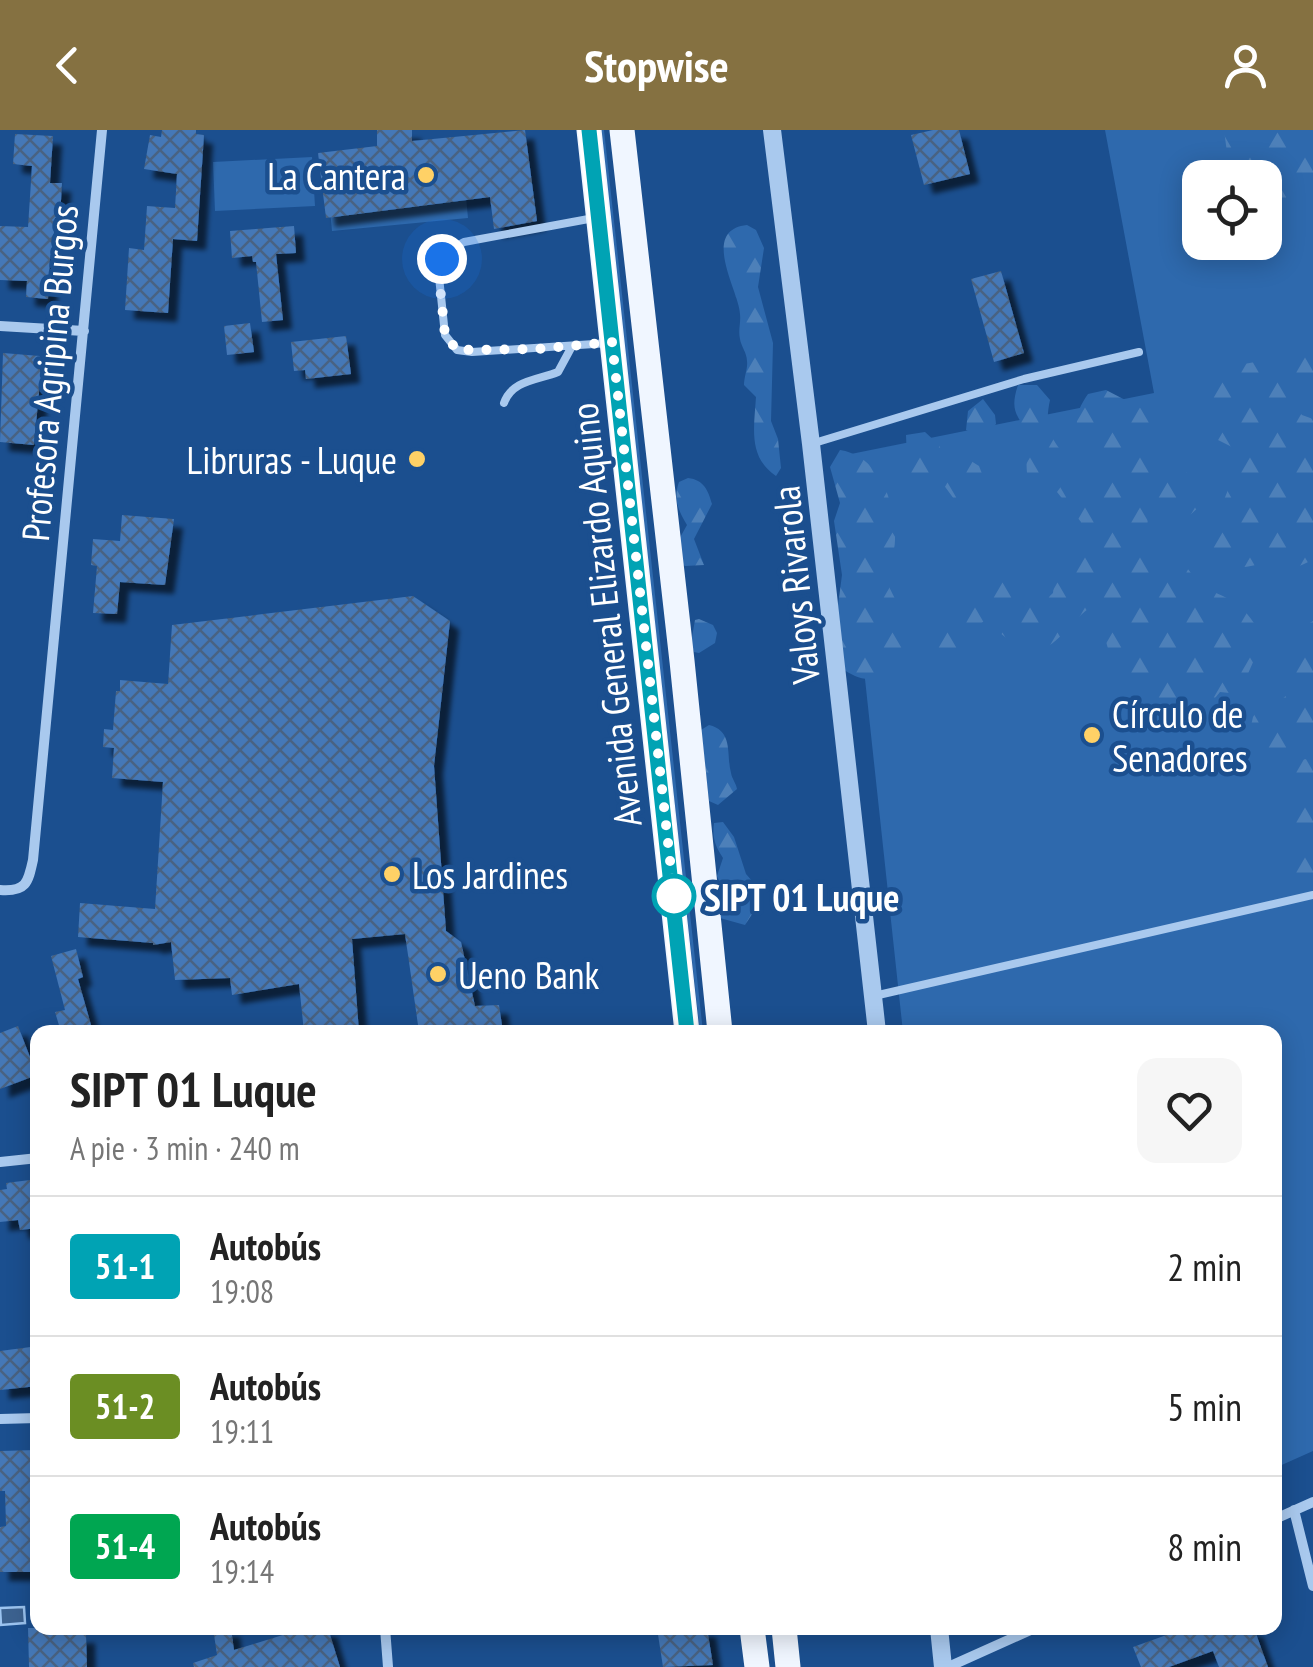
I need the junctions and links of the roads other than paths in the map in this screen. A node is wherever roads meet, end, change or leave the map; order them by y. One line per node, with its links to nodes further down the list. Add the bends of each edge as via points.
1 (102, 130): 7 (street, Profesora Agripina Burgos)
2 (589, 130): 5 (main road, Avenida General Elizardo Aquino)
3 (622, 130): 17 (main road, Avenida General Elizardo Aquino)
4 (772, 130): 12 (street, Valoys Rivarola)
5 (598, 217): 8 (main road, Avenida General Elizardo Aquino); 9 (lane, via 464,242 446,252 438,267 445,335 457,350)
6 (0, 326): 7 (street)
7 (84, 332): 13 (street, Profesora Agripina Burgos, via 33,860 28,884)
8 (612, 342): 9 (lane); 16 (main road, Avenida General Elizardo Aquino)
9 (571, 348): 11 (lane, via 558,372 514,386)
10 (1139, 352): 12 (lane, via 1024,378)
11 (504, 403)
12 (812, 444): 15 (street, Valoys Rivarola)
13 (0, 890)
14 (1313, 894): 15 (lane)
15 (873, 996): 18 (street, Valoys Rivarola)
16 (686, 1025)
17 (719, 1025)
18 (876, 1025)
19 (30, 1159): 20 (street)
20 (0, 1162)
21 (30, 1418): 22 (street)
22 (0, 1419)
23 (1313, 1502): 24 (street)
24 (1294, 1510): 25 (street); 26 (street)
25 (1282, 1515)
26 (1313, 1586)
27 (386, 1635): 32 (street)
28 (753, 1635): 33 (main road)
29 (785, 1635): 34 (main road)
30 (940, 1635): 35 (street)
31 (1019, 1635): 35 (street)
32 (388, 1667)
33 (757, 1667)
34 (788, 1667)
35 (945, 1667)

